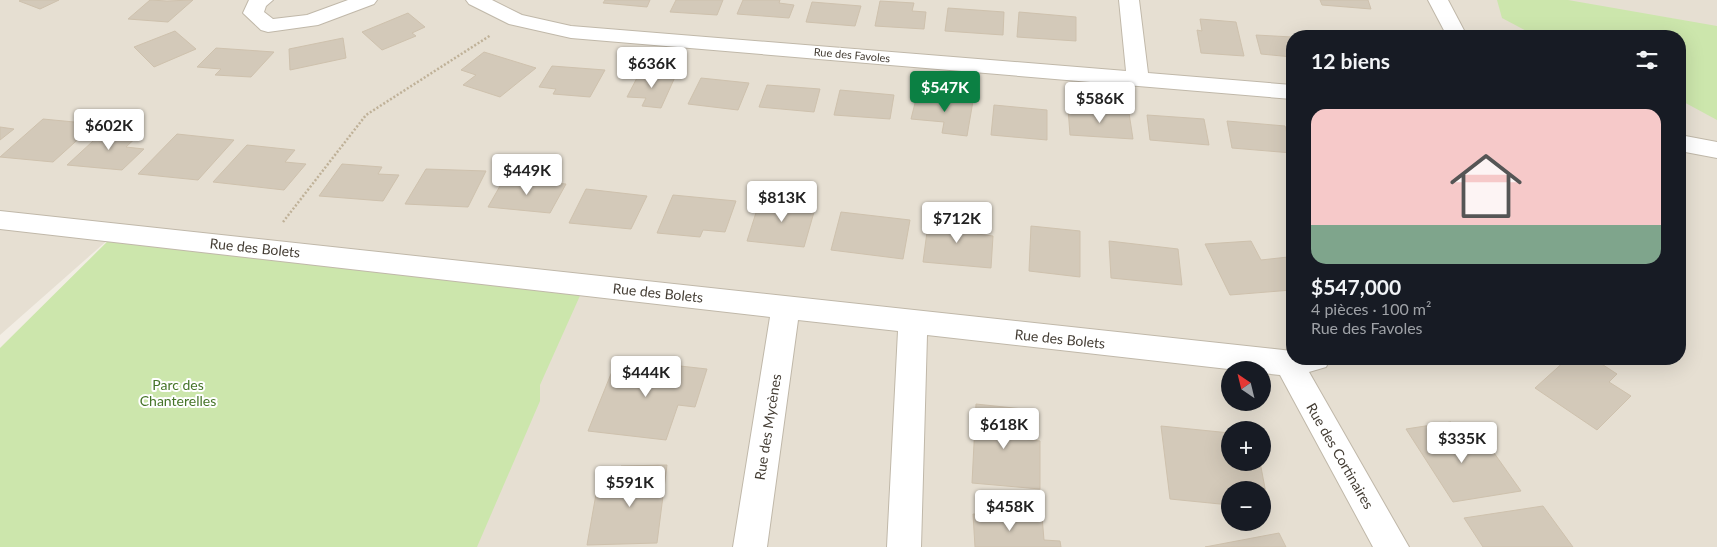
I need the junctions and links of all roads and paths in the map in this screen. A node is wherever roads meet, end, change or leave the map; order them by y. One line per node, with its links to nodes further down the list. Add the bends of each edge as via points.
1 (263, 0): 2 (street, via 257,3 253,13 268,26 310,21)
2 (367, 0)
3 (476, 0): 6 (street, Rue des Favoles)
4 (1130, 0): 8 (street)
5 (1438, 0): 7 (street)
6 (516, 20): 8 (street, Rue des Favoles, via 571,32); 13 (path, via 366,115)
7 (1454, 30)
8 (1138, 79): 9 (street, Rue des Favoles)
9 (1286, 91)
10 (1686, 144): 11 (street)
11 (1717, 150)
12 (0, 220): 13 (street, Rue des Bolets)
13 (262, 248): 14 (street, Rue des Bolets)
14 (786, 307): 15 (street, Rue des Bolets); 18 (street, Rue des Mycènes)
15 (913, 323): 16 (street, Rue des Bolets); 19 (street)
16 (1286, 360)
17 (1303, 365): 20 (street, Rue des Cortinaires)
18 (750, 547)
19 (904, 547)
20 (1392, 547)

